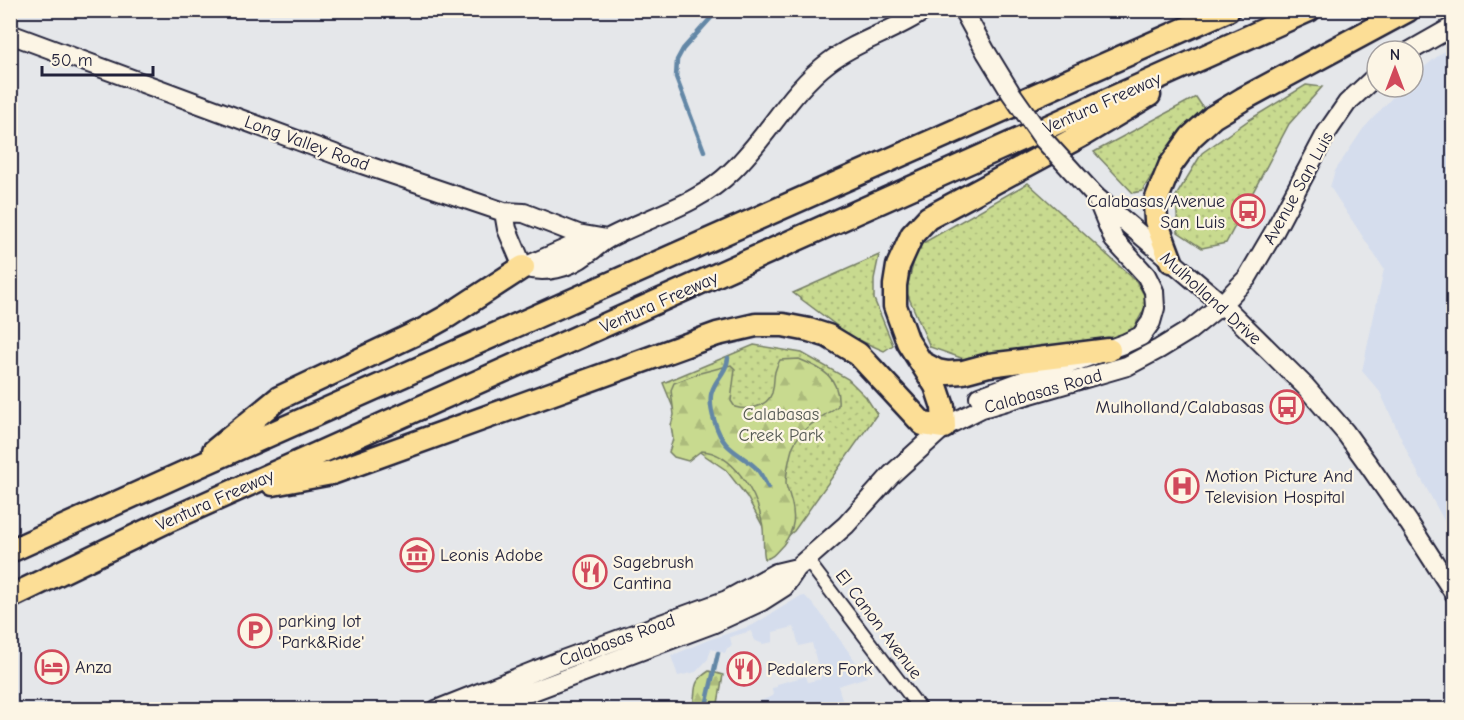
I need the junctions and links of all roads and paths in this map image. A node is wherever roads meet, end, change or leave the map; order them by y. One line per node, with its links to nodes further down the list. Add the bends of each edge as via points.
1 (925, 10): 13 (main road, via 828,63 806,83 748,155 711,189)
2 (963, 10): 11 (main road, Mulholland Drive, bridge, via 1011,93 1044,140)
3 (1228, 10): 20 (highway, Ventura Freeway)
4 (1309, 10): 8 (highway, Ventura Freeway)
5 (1408, 10): 14 (highway, via 1243,99 1213,117 1191,137 1170,166 1155,203 1156,221)
6 (1454, 26): 9 (main road)
7 (10, 34): 12 (main road, Long Valley Road)
8 (1244, 39): 18 (highway, via 1084,134 928,218 904,250 895,285 895,306 908,342); 21 (highway, Ventura Freeway)
9 (1425, 42)
10 (1365, 86): 16 (main road, Avenue San Luis, via 1347,103 1327,132 1247,278)
11 (1096, 197): 14 (main road, Mulholland Drive); 17 (main road, via 1114,240 1146,275 1154,291 1155,308 1142,336)
12 (504, 212): 13 (main road, Long Valley Road, via 524,213 578,234); 15 (main road)
13 (607, 239): 15 (main road, via 586,256 557,269 536,271)
14 (1171, 261): 16 (main road, Mulholland Drive)
15 (523, 267): 20 (highway, via 423,330 279,398)
16 (1222, 304): 19 (main road, Calabasas Road, via 1190,330 1127,366 982,408); 24 (main road, Mulholland Drive, via 1305,386 1345,432)
17 (1109, 350): 18 (highway, via 989,364 956,373 937,371); 19 (main road, via 980,396)
18 (924, 364): 19 (highway, via 940,395)
19 (944, 427): 21 (highway, via 923,424 858,354 828,336 783,326 756,326 717,334 332,473); 23 (main road, Calabasas Road)
20 (192, 469): 22 (highway, Ventura Freeway)
21 (235, 492): 25 (highway, Ventura Freeway)
22 (10, 551)
23 (802, 564): 26 (main road, Calabasas Road, via 776,573 727,600); 27 (main road, Calabasas Road, via 784,587 712,624); 28 (street, El Canon Avenue)
24 (1454, 593)
25 (10, 597)
26 (436, 710)
27 (482, 710)
28 (921, 710)

